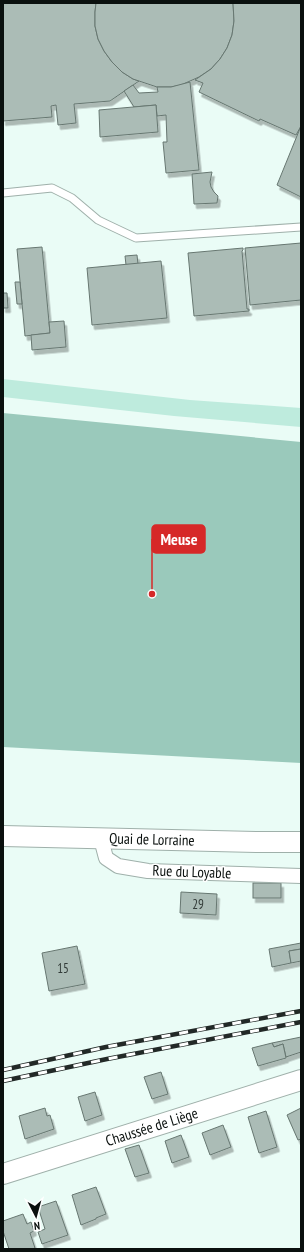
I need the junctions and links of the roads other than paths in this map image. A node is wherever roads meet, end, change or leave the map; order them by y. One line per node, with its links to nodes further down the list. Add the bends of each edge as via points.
1 (3, 194): 2 (lane, via 52,188 72,198 98,220 136,238)
2 (301, 227)
3 (3, 836): 4 (main road, Quai de Lorraine)
4 (101, 839): 5 (main road, Quai de Lorraine); 6 (street, Rue du Loyable, via 106,858 118,866 148,871)
5 (301, 842)
6 (301, 876)
7 (301, 1080): 8 (main road, Chaussée de Liège)
8 (3, 1174)

